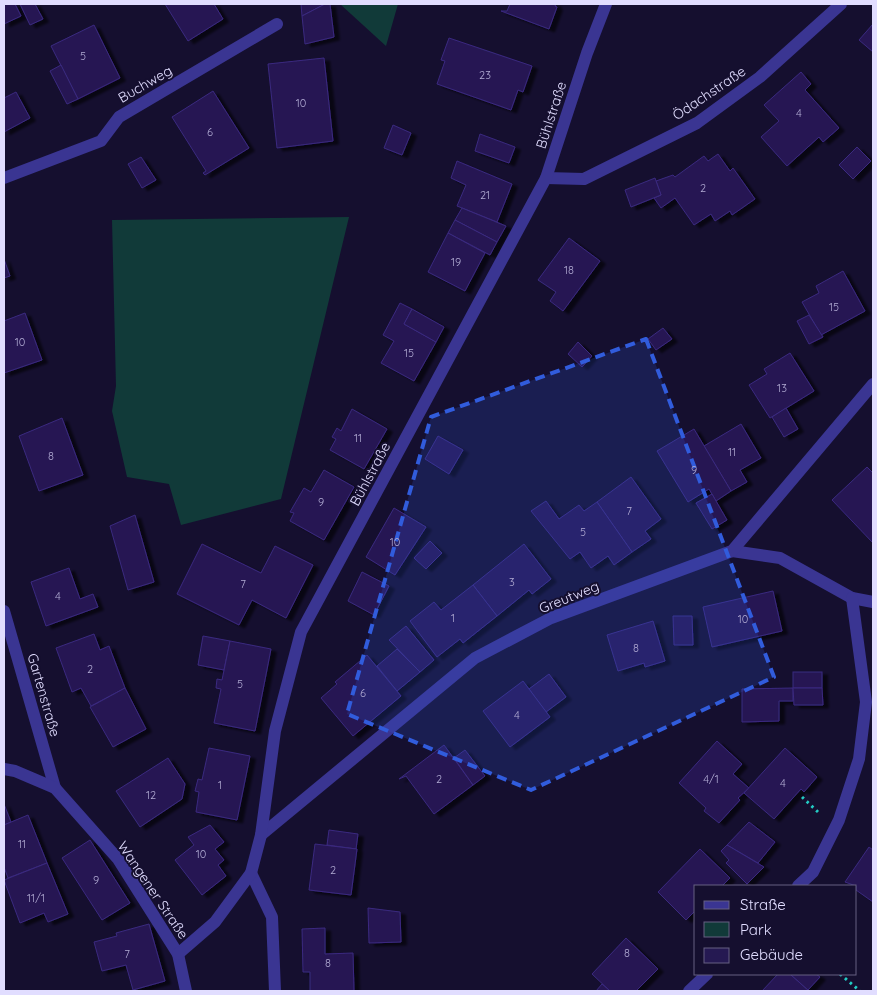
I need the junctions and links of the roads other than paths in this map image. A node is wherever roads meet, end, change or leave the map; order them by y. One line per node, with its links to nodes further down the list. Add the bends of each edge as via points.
1 (606, 4): 5 (street, Bühlstraße)
2 (841, 4): 5 (street, Ödachstraße, via 760,77 697,123 584,179)
3 (277, 24): 4 (street, Buchweg, via 119,116 101,141)
4 (4, 178)
5 (546, 178): 13 (street, Bühlstraße, via 302,632 275,731)
6 (873, 384): 7 (street, Greutweg)
7 (732, 551): 8 (street, via 780,558); 13 (street, Greutweg, via 551,618 475,658)
8 (852, 598): 9 (street); 15 (street, via 866,702 859,758 839,820 813,872)
9 (873, 602)
10 (4, 611): 12 (street, Gartenstraße)
11 (4, 770): 12 (street, Wangener Straße)
12 (54, 788): 16 (street, Wangener Straße, via 118,859)
13 (261, 835): 14 (street, Bühlstraße)
14 (251, 873): 16 (street, Bühlstraße, via 215,922); 19 (street, via 272,917)
15 (799, 885)
16 (178, 954): 18 (street, Wangener Straße)
17 (706, 975): 20 (street)
18 (186, 991)
19 (275, 991)
20 (689, 991)

